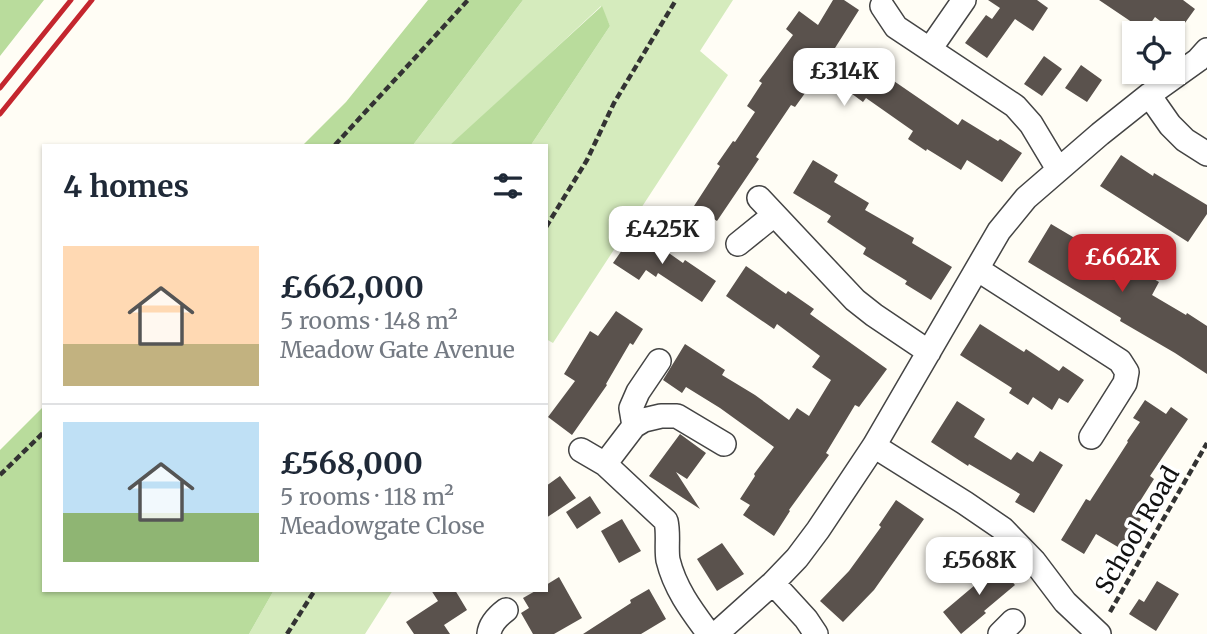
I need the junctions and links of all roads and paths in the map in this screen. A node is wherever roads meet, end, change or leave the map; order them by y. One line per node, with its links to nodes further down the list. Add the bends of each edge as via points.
1 (468, 0): 8 (path)
2 (676, 0): 13 (path)
3 (964, 0): 5 (street)
4 (882, 6): 5 (street, via 896,27)
5 (930, 49): 10 (street, via 1015,106)
6 (1207, 50): 7 (street)
7 (1149, 95): 9 (street, via 1170,125); 10 (street)
8 (336, 144)
9 (1207, 154)
10 (1058, 169): 15 (street, via 999,231)
11 (759, 198): 12 (street)
12 (774, 215): 14 (street); 16 (street, via 855,300)
13 (548, 224)
14 (738, 244)
15 (977, 269): 16 (street); 20 (street, via 1120,361 1127,372 1125,383)
16 (929, 352): 23 (street)
17 (659, 361): 18 (street, via 631,408)
18 (634, 426): 22 (street, via 661,416 677,416); 25 (street)
19 (42, 434): 26 (path)
20 (1091, 437)
21 (1207, 443): 35 (path, School Road)
22 (724, 444)
23 (874, 446): 27 (street, via 818,530); 35 (street, via 1003,529)
24 (581, 450): 25 (street)
25 (605, 464): 32 (street, via 666,521 667,557 674,580)
26 (0, 475)
27 (774, 583): 33 (street); 34 (street)
28 (314, 592): 30 (path)
29 (506, 610): 31 (street)
30 (287, 634)
31 (489, 634)
32 (709, 634)
33 (716, 634)
34 (816, 634)
35 (1098, 634)

